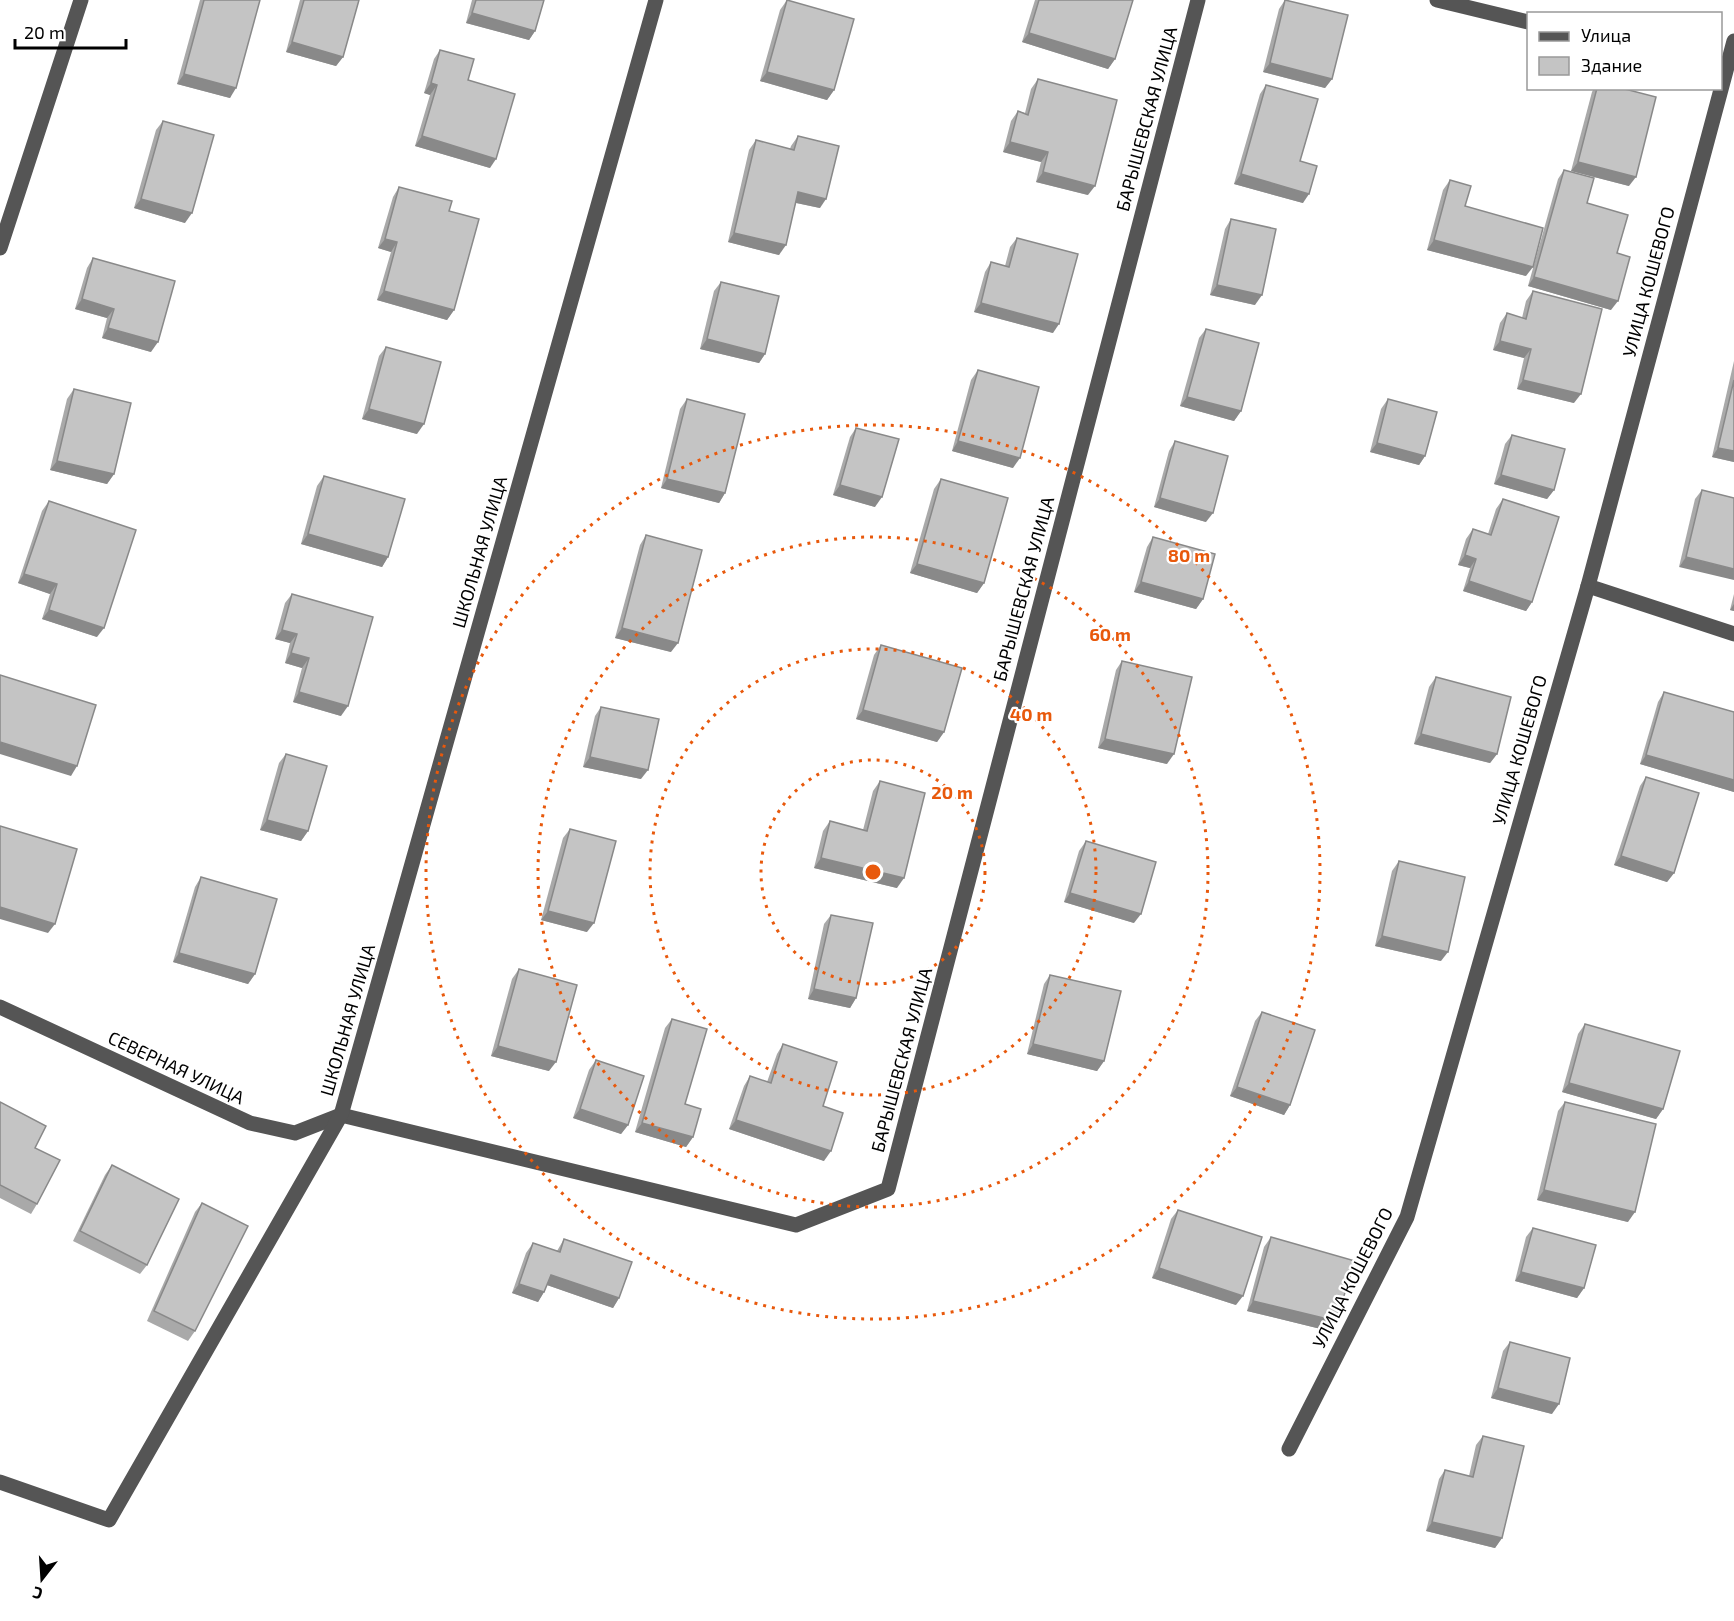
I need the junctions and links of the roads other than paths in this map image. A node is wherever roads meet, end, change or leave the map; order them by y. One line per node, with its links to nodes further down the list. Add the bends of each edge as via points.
1 (81, 0): 10 (street)
2 (656, 0): 14 (street, ШКОЛЬНАЯ УЛИЦА)
3 (1198, 0): 14 (street, БАРЫШЕВСКАЯ УЛИЦА, via 888,1189 796,1225)
4 (1437, 0): 5 (street)
5 (1527, 22)
6 (1734, 41): 7 (street, УЛИЦА КОШЕВОГО)
7 (1727, 70): 8 (street, УЛИЦА КОШЕВОГО)
8 (1722, 89)
9 (1722, 90): 11 (street, УЛИЦА КОШЕВОГО)
10 (0, 248)
11 (1588, 586): 12 (street); 15 (street, УЛИЦА КОШЕВОГО, via 1407,1217)
12 (1734, 634)
13 (0, 1007): 14 (street, СЕВЕРНАЯ УЛИЦА, via 250,1123 296,1133)
14 (341, 1115): 16 (street, ШКОЛЬНАЯ УЛИЦА, via 109,1520)
15 (1289, 1449)
16 (0, 1482)

